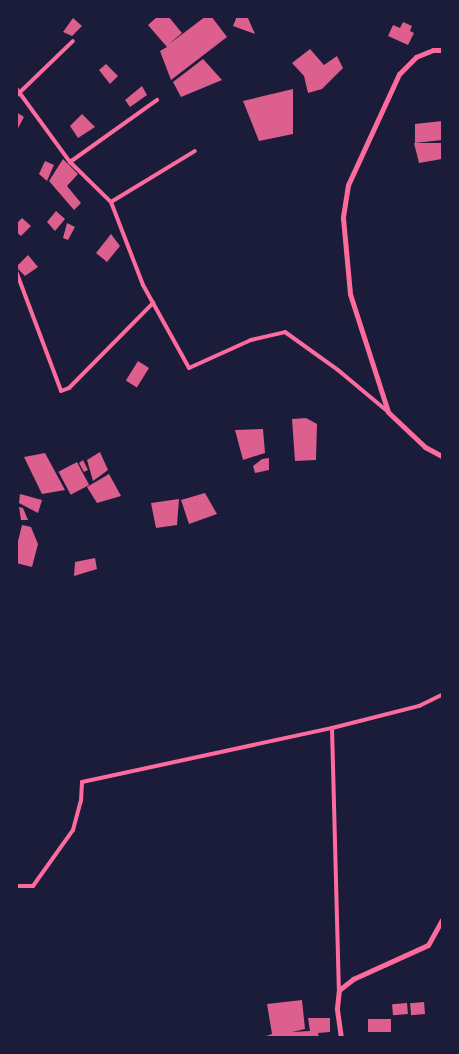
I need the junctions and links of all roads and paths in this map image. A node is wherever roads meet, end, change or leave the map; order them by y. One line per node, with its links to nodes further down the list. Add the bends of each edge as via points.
1 (72, 41): 3 (street)
2 (442, 50): 11 (street, via 416,57 399,74 348,185 343,218 350,294)
3 (18, 90): 4 (street); 7 (street)
4 (16, 96)
5 (157, 100): 7 (street)
6 (195, 151): 8 (street)
7 (70, 162): 8 (street)
8 (111, 202): 10 (street)
9 (16, 271): 10 (street, via 61,391 69,388)
10 (153, 303): 11 (street, via 189,368 251,340 285,332)
11 (388, 412): 12 (street, via 425,447)
12 (442, 456)
13 (442, 695): 14 (street, via 419,706)
14 (332, 728): 15 (street, via 82,782 73,830 33,886); 17 (street)
15 (16, 886)
16 (442, 920): 17 (street, via 428,945 353,979)
17 (339, 990): 18 (street)
18 (341, 1038)

